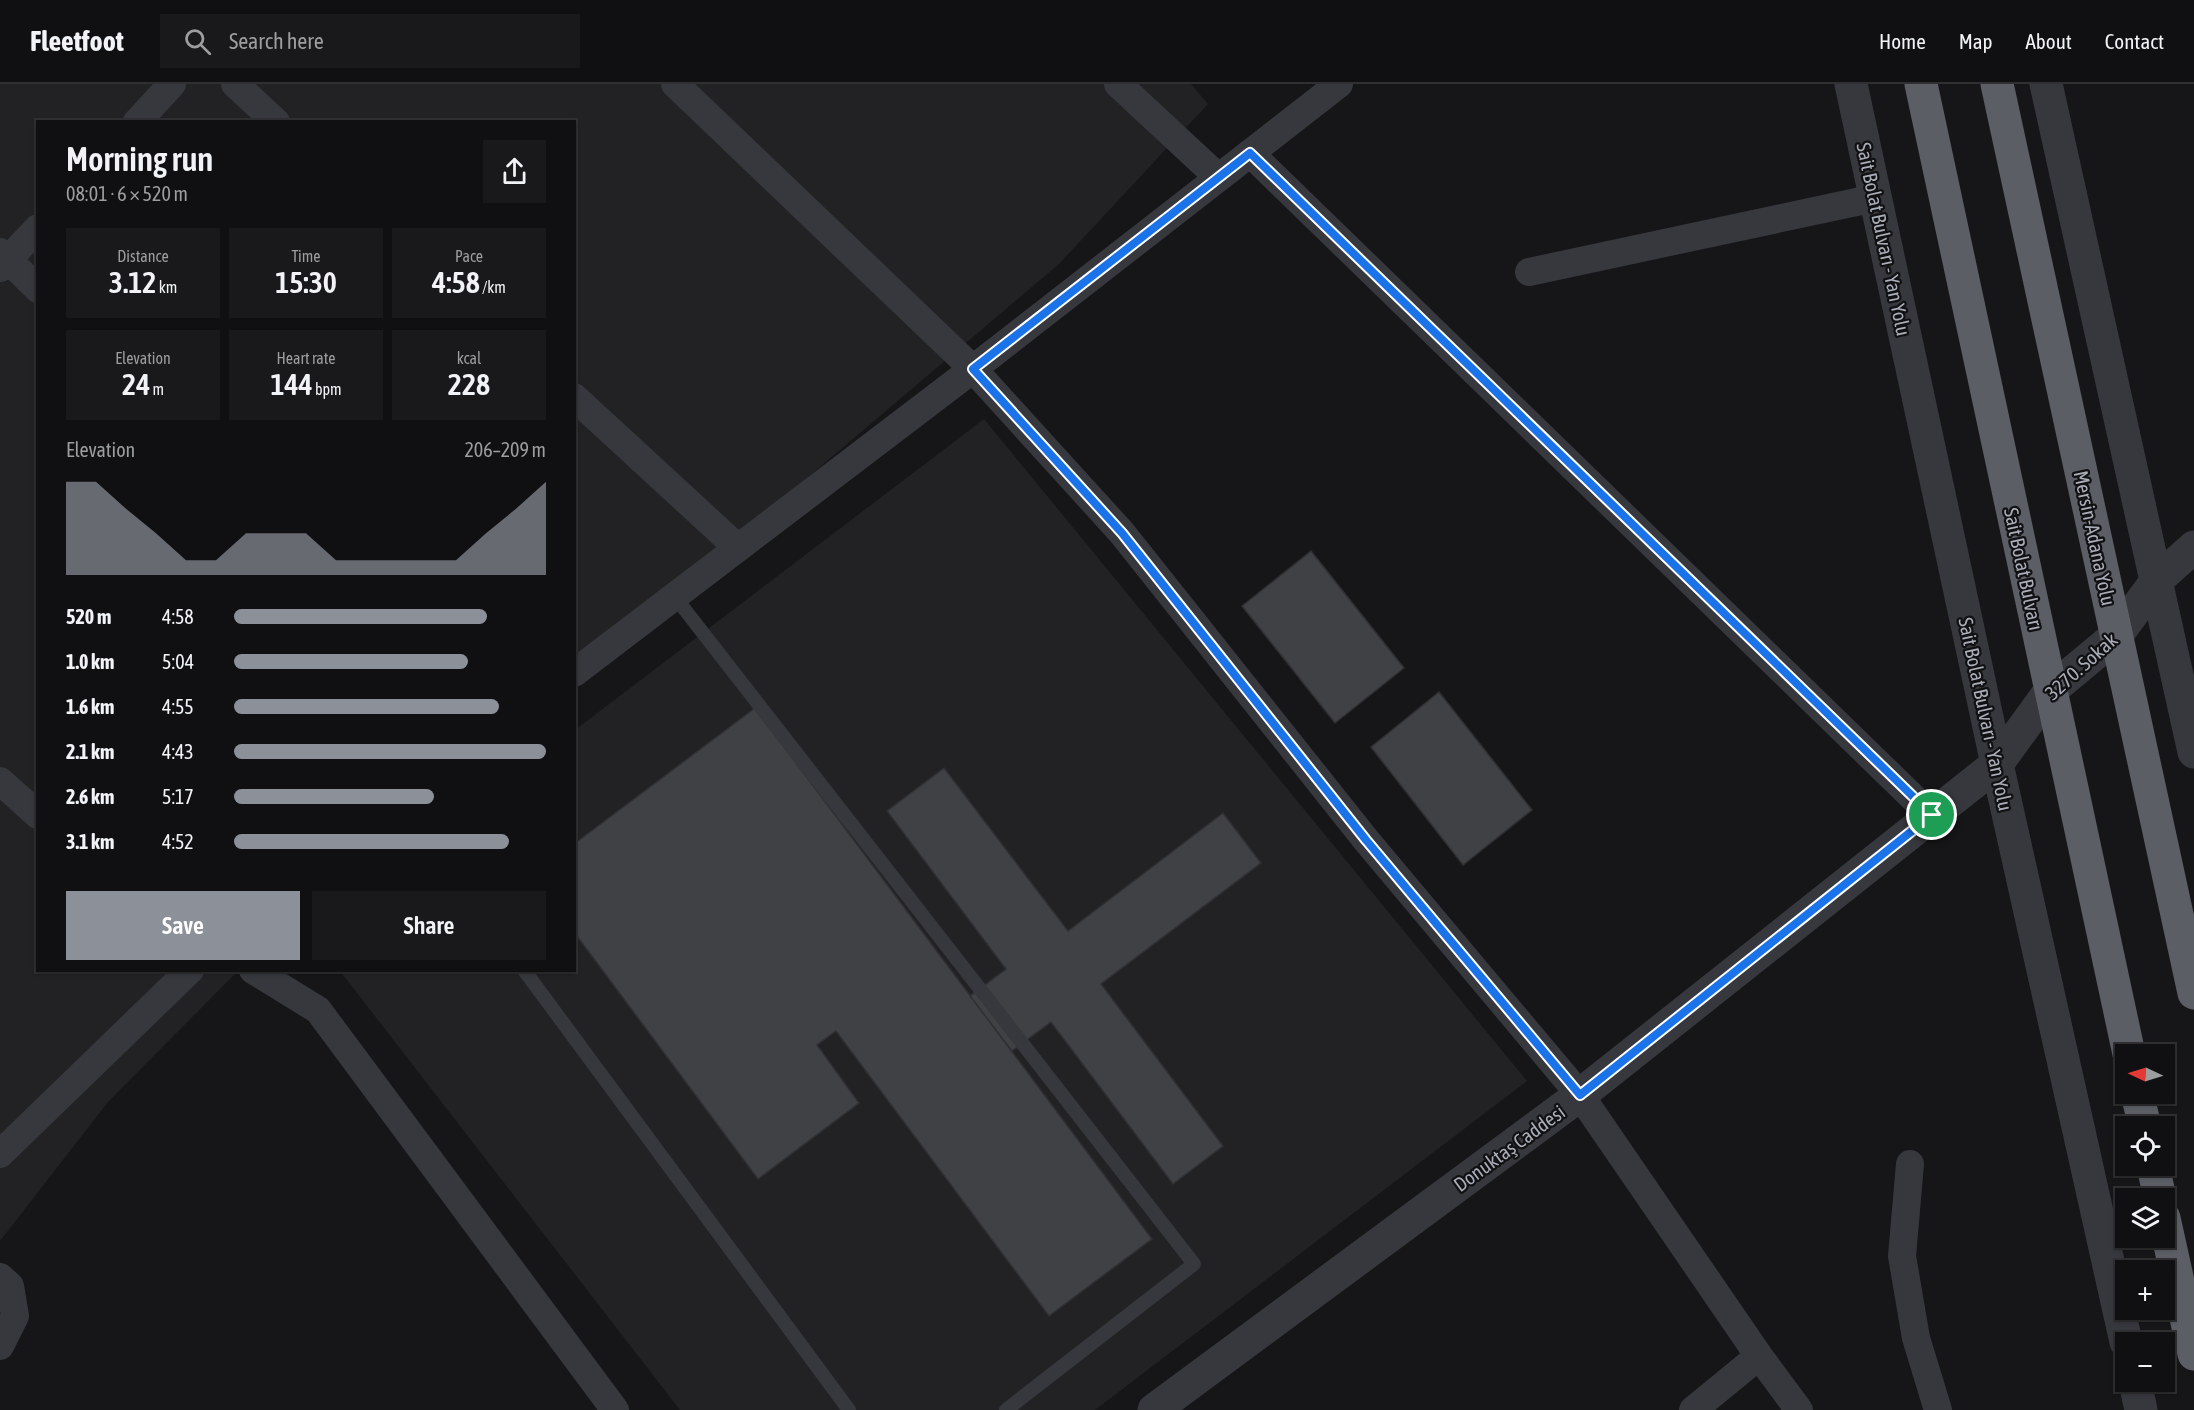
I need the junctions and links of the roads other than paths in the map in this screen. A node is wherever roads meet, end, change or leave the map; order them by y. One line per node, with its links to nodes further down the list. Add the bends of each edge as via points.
1 (172, 84): 10 (street)
2 (235, 84): 11 (street)
3 (675, 84): 19 (street)
4 (1118, 84): 13 (street)
5 (1339, 84): 12 (street)
6 (1851, 84): 14 (street, Sait Bolat Bulvarı - Yan Yolu)
7 (1921, 84): 27 (highway, Sait Bolat Bulvarı)
8 (1997, 84): 25 (highway, Mersin-Adana Yolu)
9 (2046, 84): 23 (street)
10 (138, 120)
11 (274, 120)
12 (1250, 153): 13 (street); 32 (street)
13 (1218, 177): 19 (street)
14 (1875, 198): 17 (street); 29 (street, Sait Bolat Bulvarı - Yan Yolu)
15 (36, 230): 16 (street)
16 (3, 260): 18 (street)
17 (1530, 272)
18 (36, 287)
19 (973, 369): 22 (street); 38 (street, via 1122,533 1366,840)
20 (576, 399): 22 (street)
21 (2194, 547): 23 (street, 3270. Sokak)
22 (738, 548): 24 (street)
23 (2157, 580): 25 (street, 3270. Sokak); 28 (street)
24 (675, 597): 26 (street); 50 (lane, via 1194,1264)
25 (2116, 636): 27 (street, 3270. Sokak); 36 (highway, Mersin-Adana Yolu)
26 (576, 671)
27 (2050, 691): 29 (street, 3270. Sokak); 37 (highway, Sait Bolat Bulvarı)
28 (2194, 753)
29 (1997, 764): 32 (street, Donuktaş Caddesi); 43 (street, Sait Bolat Bulvarı - Yan Yolu)
30 (0, 781): 31 (street)
31 (36, 813)
32 (1932, 815): 38 (street, Donuktaş Caddesi)
33 (188, 972): 39 (street)
34 (256, 972): 48 (street, via 318,1010)
35 (525, 972): 49 (lane)
36 (2194, 993)
37 (2127, 1044)
38 (1580, 1095): 46 (street); 51 (street, Donuktaş Caddesi)
39 (0, 1154)
40 (1910, 1164): 54 (street, via 1902,1256 1916,1338)
41 (2171, 1248): 45 (highway)
42 (0, 1277): 44 (street, via 10,1286 15,1316)
43 (2124, 1332)
44 (0, 1346)
45 (2194, 1354)
46 (1759, 1356): 52 (street); 53 (street)
47 (2137, 1392): 55 (street)
48 (615, 1410)
49 (849, 1410)
50 (1006, 1410)
51 (1154, 1410)
52 (1693, 1410)
53 (1799, 1410)
54 (1938, 1410)
55 (2141, 1410)

